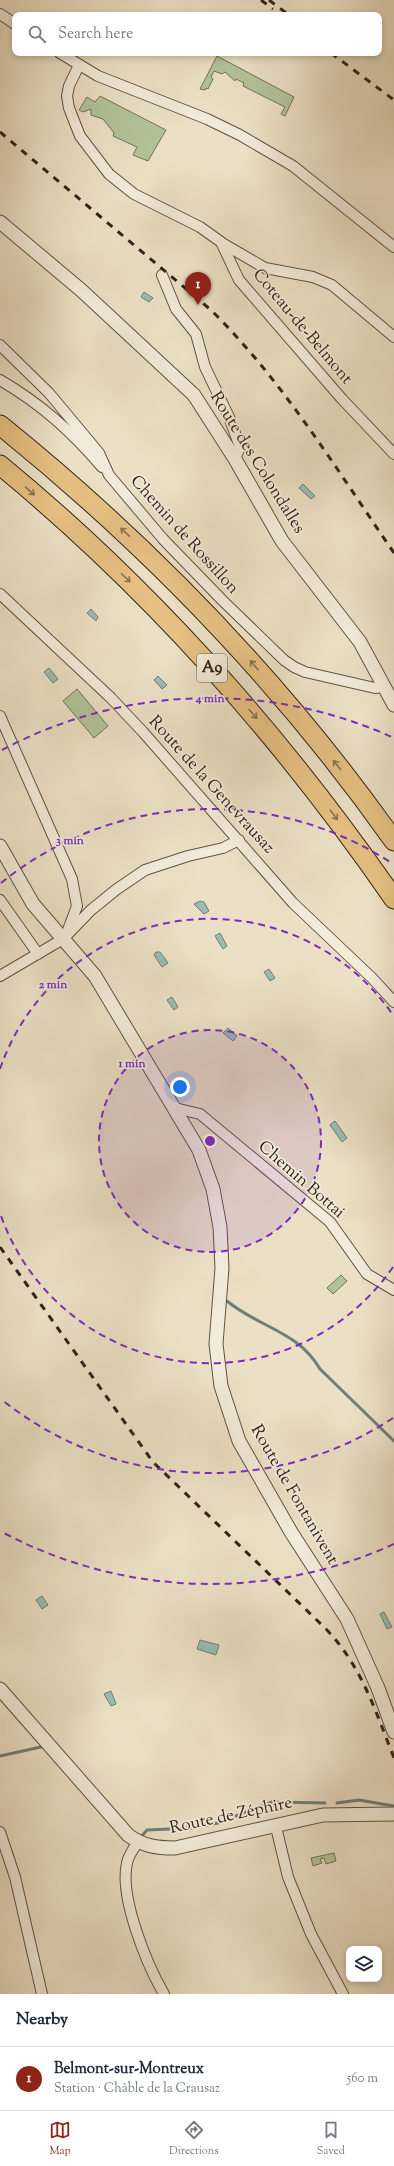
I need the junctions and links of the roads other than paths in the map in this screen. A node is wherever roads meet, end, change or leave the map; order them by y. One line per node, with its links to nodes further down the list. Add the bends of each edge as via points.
1 (0, 14): 2 (street)
2 (12, 22)
3 (65, 56): 4 (street)
4 (79, 65): 6 (street, Coteau-de-Belmont, via 69,86 68,108 80,136 109,174 134,194 200,227); 7 (street, via 105,79 240,134 293,166)
5 (0, 222): 14 (street, Route des Colondalles, via 81,290 194,396)
6 (221, 242): 9 (street, via 265,268 313,277 332,285); 13 (street, Coteau-de-Belmont, via 239,280 342,399)
7 (394, 247)
8 (162, 275): 14 (street, via 176,309 196,334 210,376 229,417 240,447)
9 (394, 337)
10 (0, 344): 16 (street, Chemin de Rossillon, via 49,394 99,453)
11 (0, 380): 16 (street, via 28,397 62,424)
12 (0, 425): 22 (highway, A9, one-way to 12, via 318,740 218,625 111,519)
13 (394, 454)
14 (235, 459): 18 (street, Route des Colondalles, via 282,541 360,642)
15 (0, 465): 24 (highway, A9, one-way to 24, via 133,585 228,685 322,799)
16 (109, 475): 18 (street, Chemin de Rossillon, via 163,539 284,660 305,672 376,688)
17 (0, 594): 21 (street, Route de la Genevrausaz, via 127,715)
18 (384, 687): 19 (street, Route des Colondalles)
19 (394, 705)
20 (0, 716): 26 (street, via 72,878 77,906 72,923)
21 (239, 840): 26 (street, via 223,848 145,870 116,889); 29 (street, Route de la Genevrausaz, via 309,920)
22 (394, 841)
23 (0, 846): 26 (street, Route de Fontanivent, via 33,904)
24 (394, 899)
25 (0, 900): 27 (street)
26 (63, 939): 27 (street); 30 (street, Route de Fontanivent, via 95,976)
27 (38, 954): 28 (street)
28 (0, 976)
29 (394, 1002)
30 (175, 1108): 31 (street, Chemin Bottai, via 200,1114 330,1222 367,1274); 33 (street, Route de Fontanivent, via 199,1150 213,1188 220,1227 222,1268 216,1344 220,1386 239,1441 291,1532 347,1619 378,1688)
31 (394, 1290)
32 (0, 1689): 37 (street, Route de Zéphire, via 128,1835)
33 (394, 1732)
34 (394, 1814): 35 (street, Route de Zéphire, via 322,1815)
35 (276, 1827): 37 (street, Route de Zéphire, via 175,1848 160,1848); 40 (street, via 288,1878 311,1934)
36 (0, 1832): 38 (street, via 15,1877)
37 (138, 1842): 39 (street, via 127,1863 126,1891 136,1928)
38 (42, 1994)
39 (164, 1994)
40 (343, 1994)

